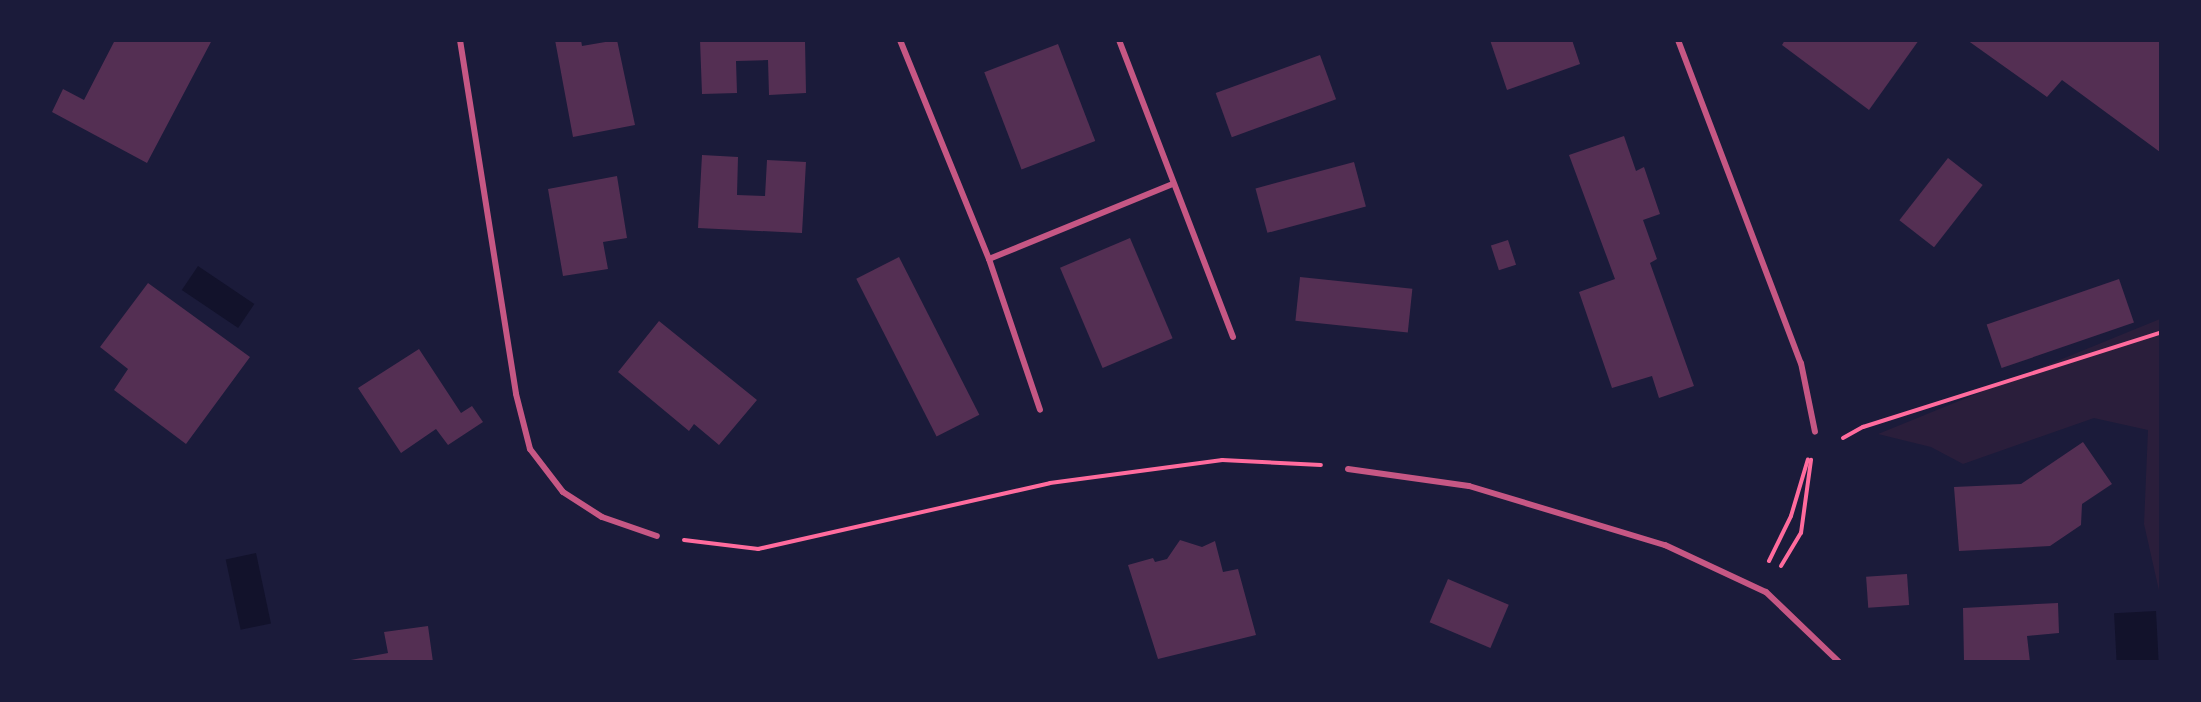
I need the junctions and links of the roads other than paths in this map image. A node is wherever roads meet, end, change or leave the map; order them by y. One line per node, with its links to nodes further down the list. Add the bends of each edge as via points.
1 (460, 40): 11 (street, via 516,394 530,449 563,492 602,517)
2 (900, 40): 6 (street)
3 (1119, 40): 5 (street)
4 (1678, 40): 9 (street, via 1801,363)
5 (1173, 184): 6 (street); 7 (street)
6 (989, 259): 8 (street)
7 (1233, 338)
8 (1040, 410)
9 (1815, 432)
10 (1348, 469): 12 (street, via 1480,489 1665,545 1766,592)
11 (657, 536)
12 (1839, 662)

